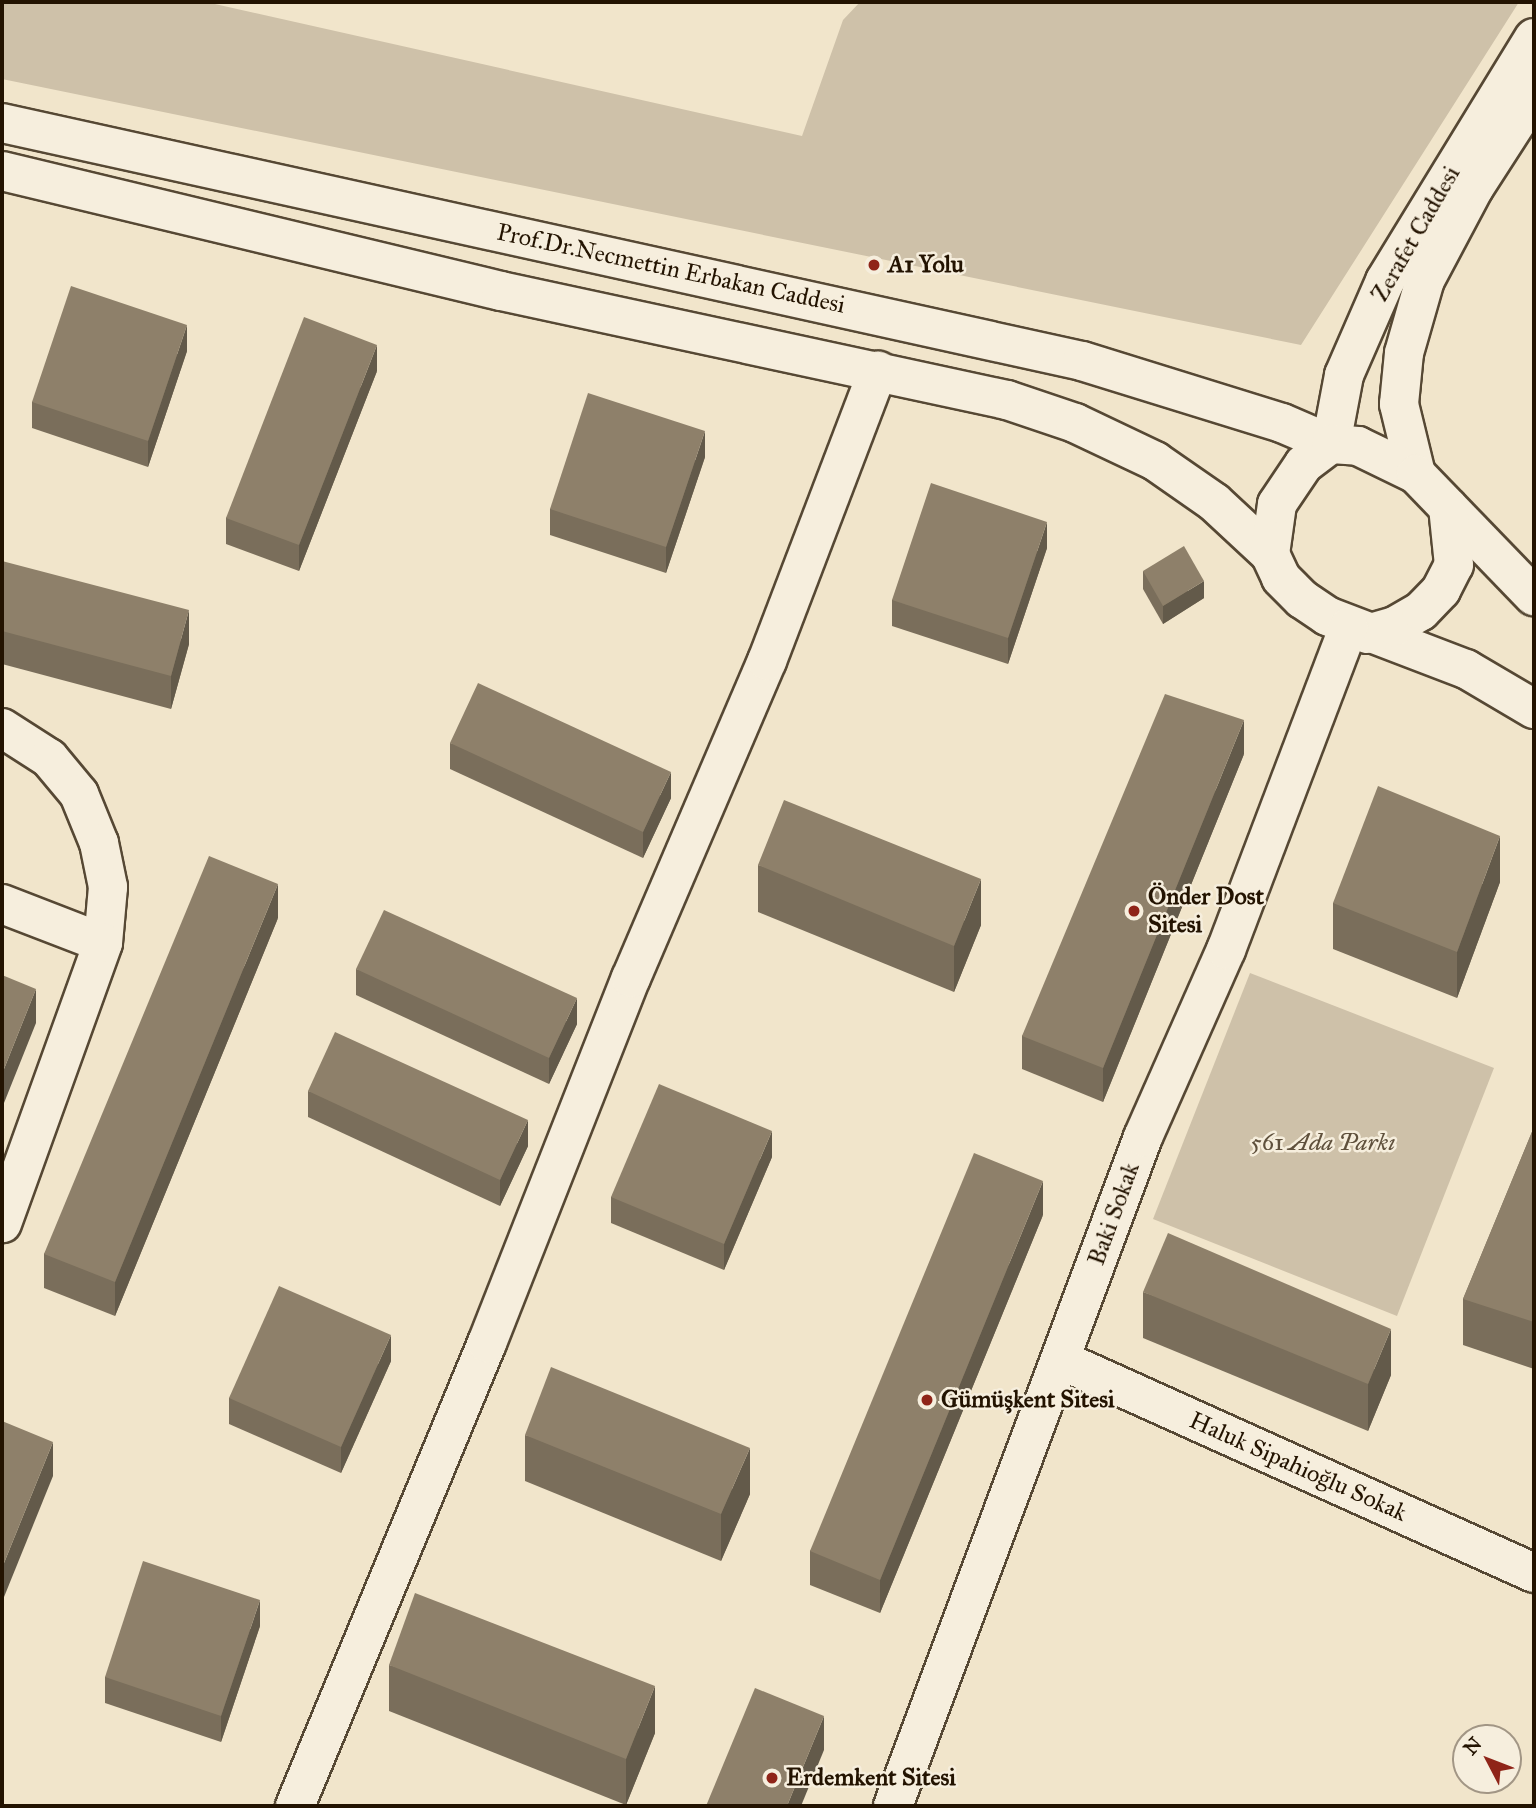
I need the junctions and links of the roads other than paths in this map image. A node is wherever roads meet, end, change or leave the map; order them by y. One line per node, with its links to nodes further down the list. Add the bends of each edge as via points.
1 (1534, 38): 6 (street, Zerafet Caddesi, via 1385,281 1343,375)
2 (1534, 94): 7 (street, Zerafet Caddesi, via 1474,188 1425,280 1404,352 1399,404)
3 (2, 123): 6 (street, Prof.Dr.Necmettin Erbakan Caddesi, via 1082,361 1282,423)
4 (2, 172): 5 (street, via 501,291)
5 (878, 372): 9 (street, via 1007,400 1075,423 1155,461 1214,502); 19 (street, via 767,661 631,978 482,1356)
6 (1331, 444): 7 (street, via 1381,453); 9 (street, via 1304,464 1277,504)
7 (1416, 474): 8 (street)
8 (1448, 507): 10 (street); 11 (street, via 1454,565 1441,590 1421,611 1395,626)
9 (1276, 566): 11 (street, via 1301,599)
10 (1534, 597)
11 (1358, 631): 12 (street, via 1466,669); 17 (street, Baki Sokak, via 1143,1137)
12 (1534, 709)
13 (2, 728): 15 (street, via 49,758 79,794 99,843 107,887)
14 (2, 904): 15 (street)
15 (103, 943): 16 (street)
16 (2, 1223)
17 (1061, 1360): 18 (street, Haluk Sipahioğlu Sokak); 20 (street, Baki Sokak)
18 (1534, 1573)
19 (295, 1806)
20 (892, 1806)

